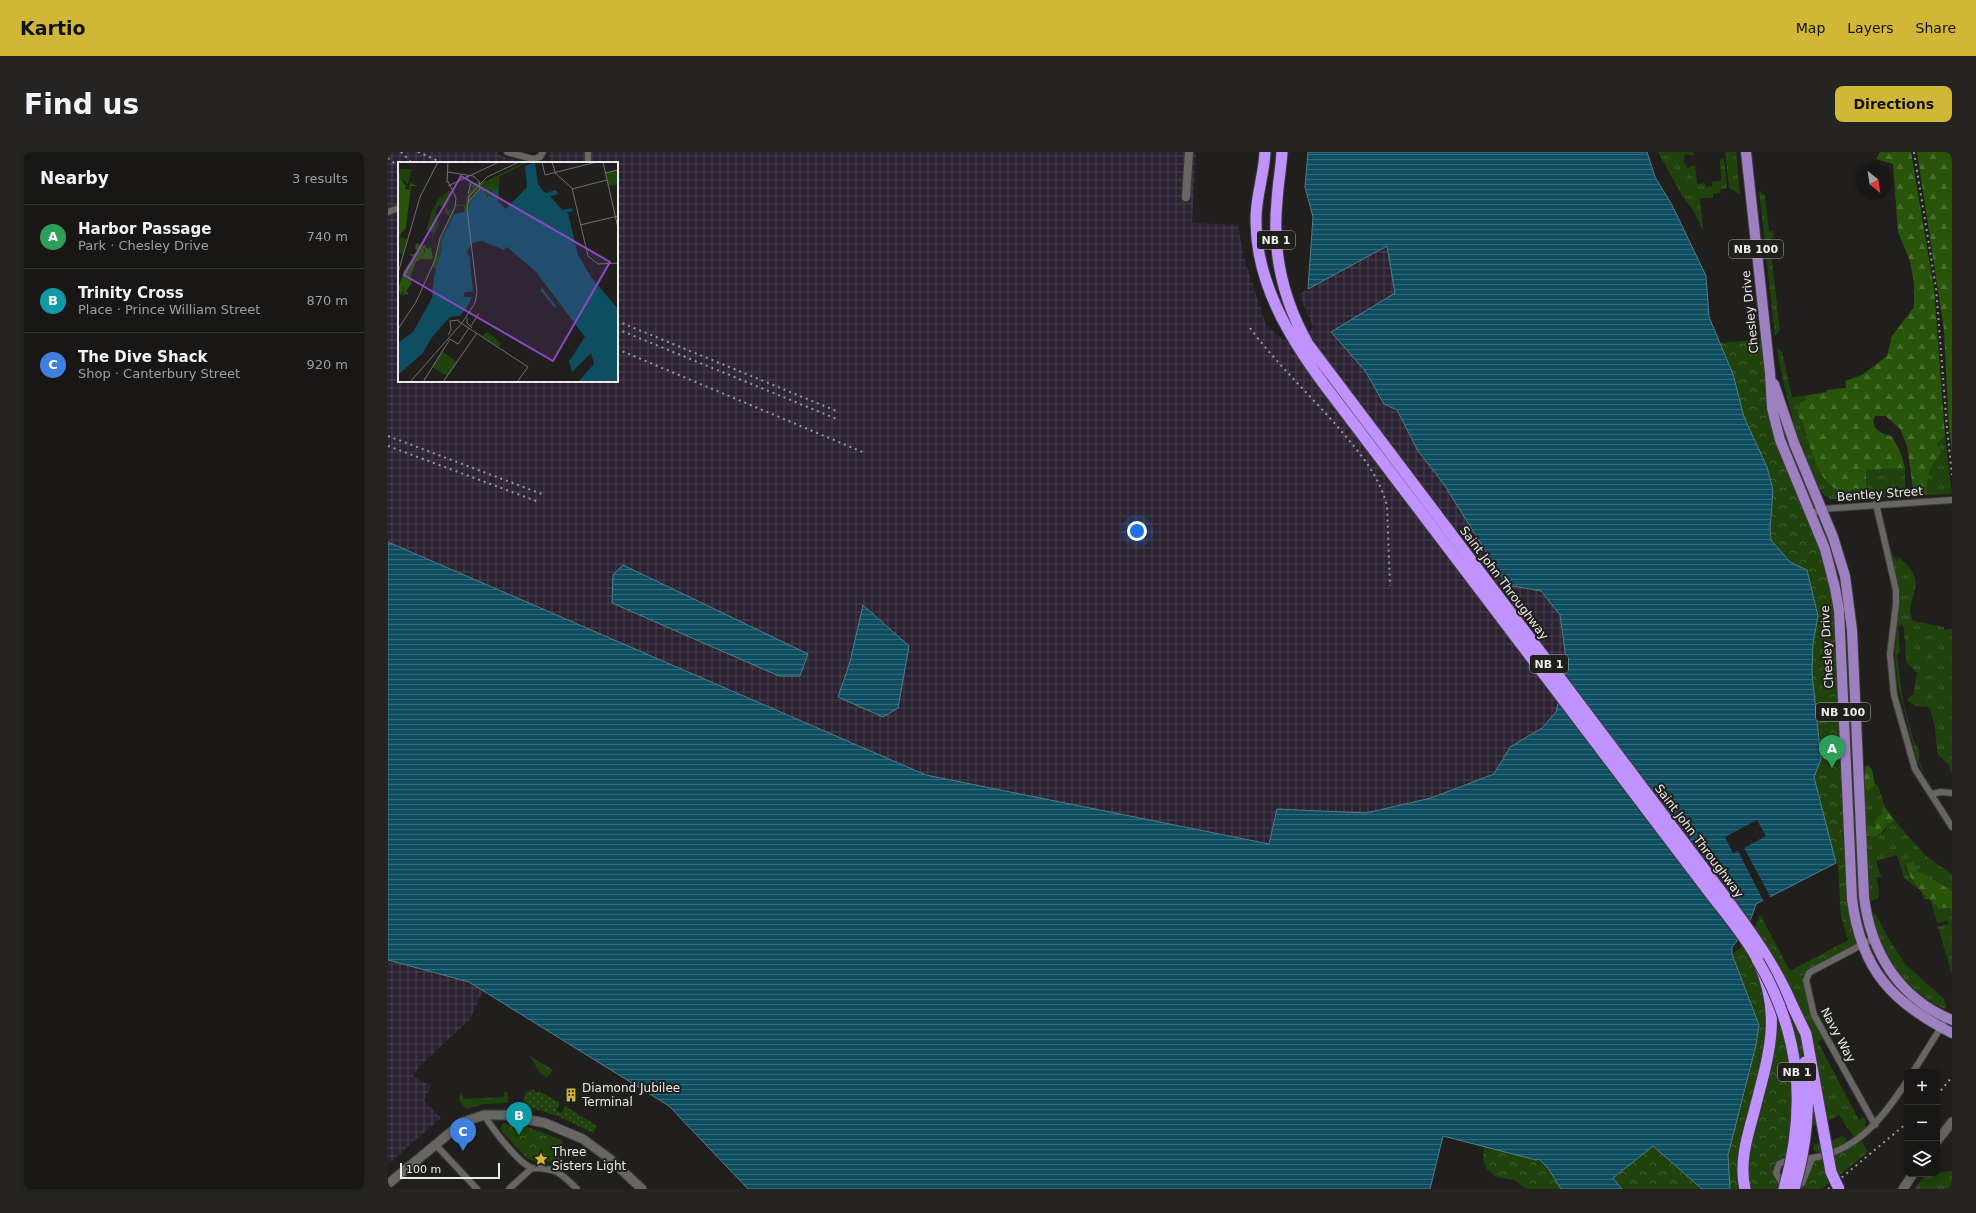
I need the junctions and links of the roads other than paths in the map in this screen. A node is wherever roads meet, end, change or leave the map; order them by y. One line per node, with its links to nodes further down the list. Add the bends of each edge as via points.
1 (506, 152): 8 (street, via 533,159)
2 (1189, 152): 9 (street)
3 (1261, 152): 10 (highway)
4 (1265, 152): 10 (highway, Saint John Throughway / NB 1)
5 (1271, 152): 13 (highway, Saint John Throughway / NB 1, via 1262,225)
6 (1282, 152): 27 (highway, Saint John Throughway / NB 1, via 1276,243 1285,295 1297,325 1325,369 1720,890 1766,954)
7 (1746, 152): 14 (main road, Chesley Drive / NB 100)
8 (541, 155)
9 (1186, 197)
10 (1257, 200): 13 (highway, Saint John Throughway / NB 1, via 1260,261)
11 (398, 208): 12 (street)
12 (388, 212)
13 (1270, 289): 26 (highway, Saint John Throughway / NB 1, via 1286,330 1322,381 1712,896)
14 (1770, 373): 17 (main road, Chesley Drive / NB 100, via 1794,443); 18 (main road, Chesley Drive / NB 100, via 1772,408 1778,433)
15 (1952, 500): 16 (street, Bentley Street)
16 (1876, 504): 17 (street, Bentley Street); 22 (street, via 1896,590 1890,654 1894,695 1912,761)
17 (1822, 509): 18 (street, Bentley Street); 19 (main road, Chesley Drive / NB 100, via 1838,548 1845,576)
18 (1811, 514): 20 (main road, Chesley Drive / NB 100, via 1830,567)
19 (1852, 630): 20 (main road); 24 (main road, Chesley Drive / NB 100, via 1864,897)
20 (1840, 632): 25 (main road, Chesley Drive / NB 100, via 1852,899)
21 (1952, 793): 22 (street)
22 (1931, 794): 23 (street)
23 (1952, 827)
24 (1873, 939): 25 (street, Navy Way); 28 (main road, Chesley Drive / NB 100, via 1886,963 1906,990 1936,1013)
25 (1862, 945): 29 (main road, Chesley Drive / NB 100, via 1891,992 1911,1010); 35 (street, Navy Way, via 1812,971 1806,980 1814,1015)
26 (1758, 961): 46 (highway, bridge, via 1769,995 1772,1028 1769,1054 1744,1153); 47 (highway, Saint John Throughway / NB 1, bridge, via 1771,983 1784,1015 1797,1069 1796,1122)
27 (1793, 1007): 48 (highway, Saint John Throughway / NB 1, bridge, via 1804,1052 1808,1094 1802,1152); 49 (highway, bridge, via 1806,1034 1832,1172)
28 (1950, 1019): 29 (street)
29 (1942, 1027): 30 (main road, Chesley Drive / NB 100); 31 (street)
30 (1952, 1033)
31 (1915, 1069)
32 (1904, 1086): 35 (street)
33 (484, 1115): 37 (main road, via 463,1122); 39 (street, via 496,1133); 45 (main road, via 505,1115 534,1120 583,1139 610,1159)
34 (1952, 1122): 36 (main road)
35 (1875, 1125): 38 (street, via 1841,1149)
36 (1940, 1137)
37 (435, 1144): 41 (main road); 42 (street)
38 (1812, 1159): 38 (street, via 1802,1183 1790,1189 1784,1188 1776,1173 1779,1164 1792,1160)
39 (532, 1168): 43 (street); 44 (street, via 561,1172)
40 (1911, 1177): 50 (main road)
41 (388, 1184)
42 (477, 1189)
43 (509, 1189)
44 (577, 1189)
45 (642, 1189)
46 (1745, 1189)
47 (1784, 1189)
48 (1794, 1189)
49 (1838, 1189)
50 (1903, 1189)

